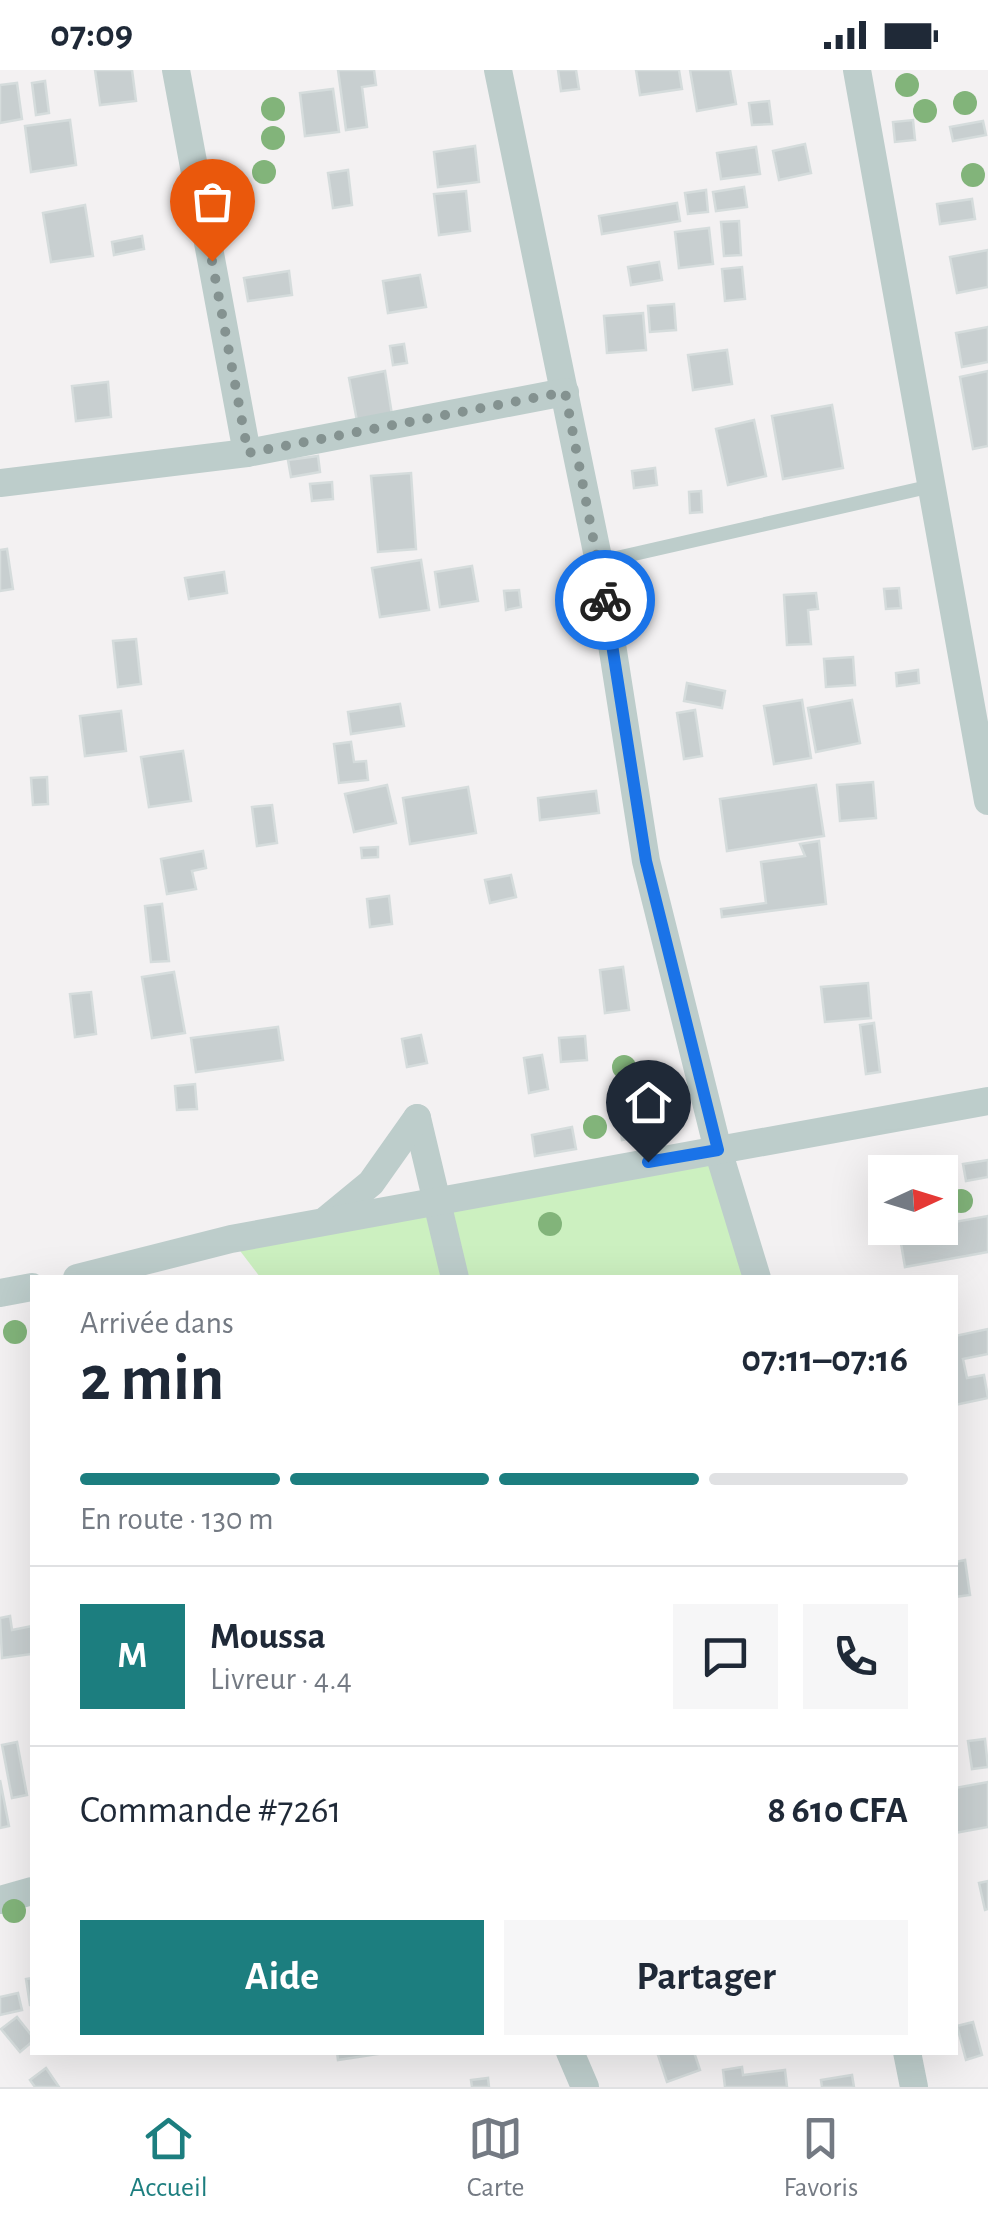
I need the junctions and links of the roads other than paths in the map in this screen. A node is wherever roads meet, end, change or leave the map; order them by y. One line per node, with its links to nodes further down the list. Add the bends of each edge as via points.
1 (176, 70): 5 (street)
2 (498, 70): 4 (street)
3 (857, 70): 7 (street)
4 (565, 392): 5 (street); 8 (street)
5 (248, 453): 6 (street)
6 (0, 484)
7 (932, 486): 8 (lane); 9 (street)
8 (599, 562): 11 (street, via 646,861)
9 (988, 801)
10 (988, 1102): 11 (street)
11 (718, 1150): 12 (street); 16 (street)
12 (439, 1201): 13 (street); 13 (street, via 418,1118 371,1184); 15 (street)
13 (325, 1221): 14 (street, via 230,1238)
14 (99, 1275)
15 (453, 1275)
16 (756, 1275)
17 (30, 1287): 18 (street)
18 (0, 1293)
19 (30, 1892): 20 (street)
20 (0, 1900)
21 (571, 2055): 23 (street)
22 (908, 2055): 24 (street)
23 (585, 2087)
24 (914, 2087)

